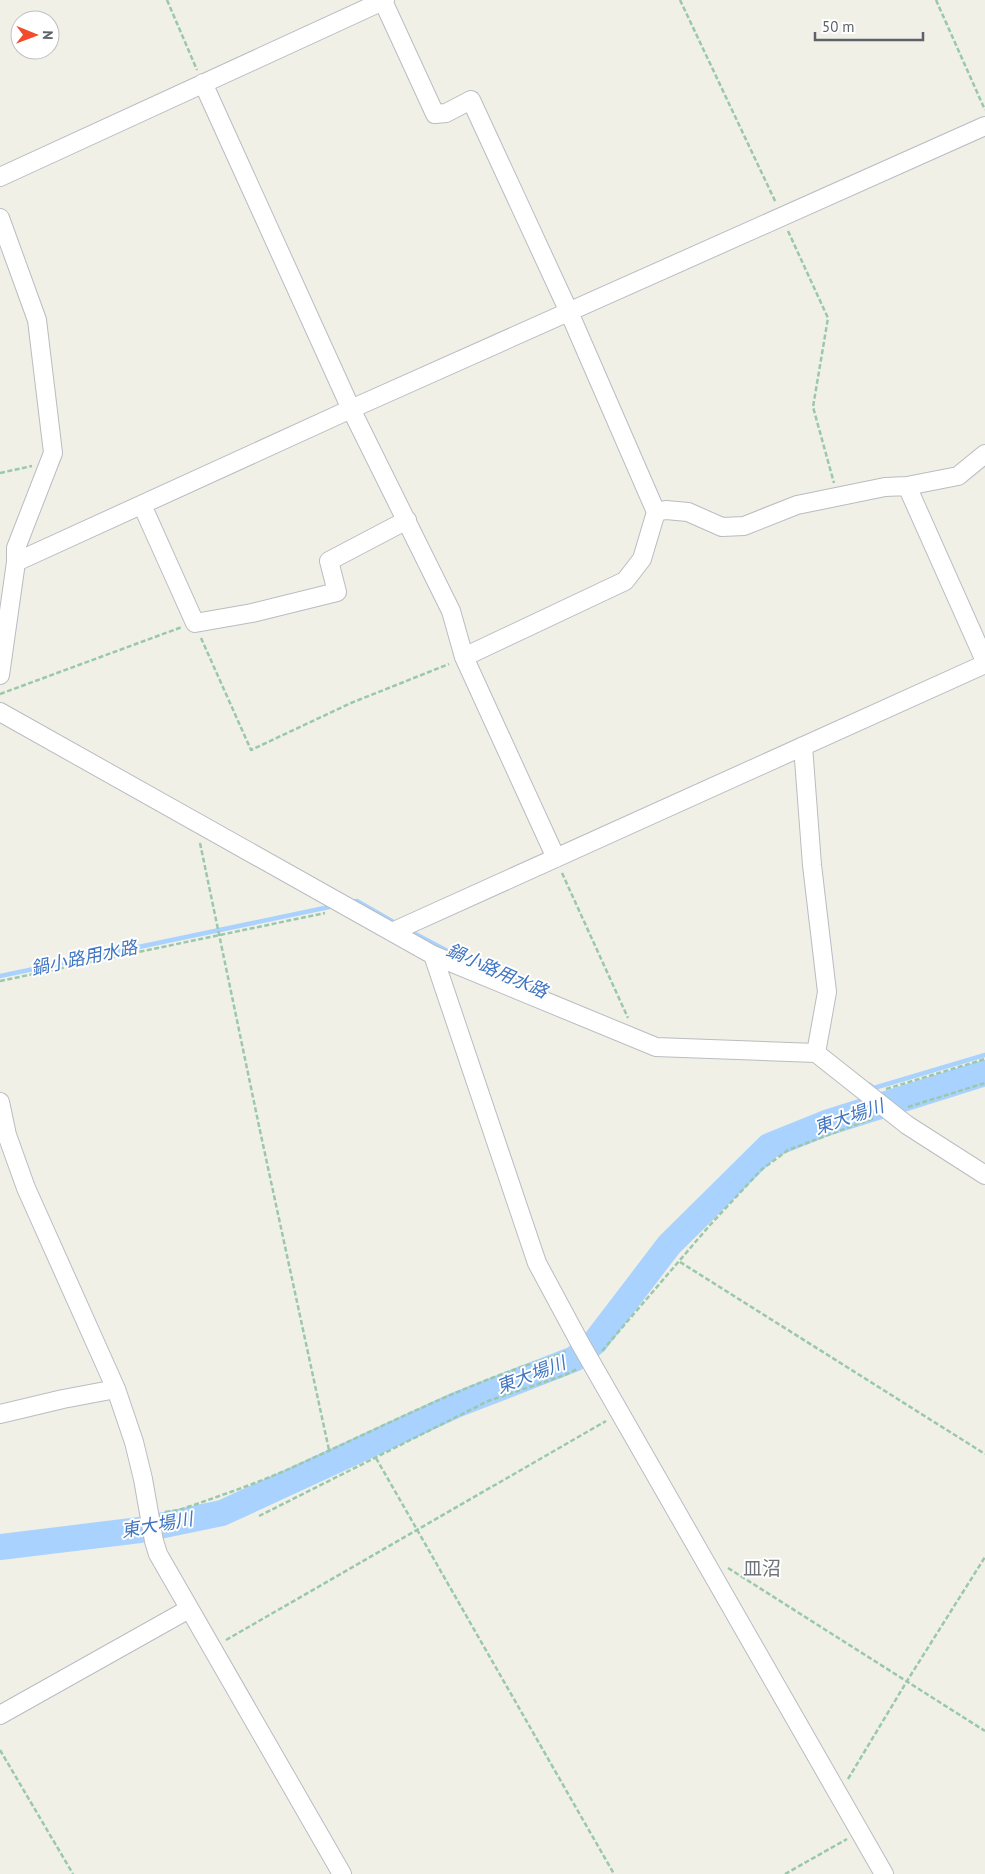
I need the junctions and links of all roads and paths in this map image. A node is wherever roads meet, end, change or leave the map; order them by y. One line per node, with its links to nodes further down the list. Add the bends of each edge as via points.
1 (167, 0): 5 (path)
2 (384, 0): 5 (street); 11 (street, via 436,114 446,113 471,100)
3 (680, 0): 9 (path)
4 (936, 0): 6 (path)
5 (203, 83): 8 (street); 12 (street)
6 (985, 110)
7 (985, 126): 9 (street)
8 (0, 177)
9 (782, 217): 11 (street); 17 (path, via 828,318 813,407)
10 (0, 218): 14 (street, via 37,320 53,453)
11 (569, 312): 12 (street); 19 (street)
12 (351, 409): 18 (street); 20 (street)
13 (985, 454): 16 (street, via 958,476)
14 (48, 467): 15 (path, via 37,465); 21 (street, via 16,548)
15 (0, 473)
16 (908, 486): 17 (street); 24 (street)
17 (838, 496): 19 (street, via 797,505 744,526 722,527 688,512)
18 (142, 505): 21 (street); 22 (street)
19 (656, 512): 23 (street, via 642,559 625,581)
20 (406, 520): 22 (street, via 329,561 337,592 252,613); 23 (street, via 452,611)
21 (16, 562): 25 (street)
22 (195, 622): 23 (path, via 251,750 351,703); 26 (path)
23 (464, 658): 30 (street)
24 (985, 662): 28 (street)
25 (0, 674)
26 (0, 694)
27 (0, 712): 29 (street)
28 (803, 746): 30 (street); 37 (street, via 812,865 827,992)
29 (201, 825): 31 (street); 33 (path, via 200,846)
30 (556, 858): 32 (street); 36 (path)
31 (348, 908): 32 (street); 33 (path)
32 (392, 932): 34 (street)
33 (220, 935): 35 (path); 50 (path)
34 (433, 955): 36 (street); 45 (street, via 537,1263)
35 (0, 981)
36 (638, 1040): 37 (street, via 656,1047)
37 (816, 1053): 40 (street)
38 (985, 1059): 40 (path)
39 (985, 1083): 42 (path)
40 (868, 1094): 42 (street)
41 (0, 1102): 47 (street, via 7,1136 26,1188)
42 (890, 1112): 43 (street); 44 (path, via 788,1150 761,1170)
43 (985, 1175)
44 (679, 1261): 46 (path); 51 (path)
45 (580, 1342): 46 (street); 50 (path, via 561,1354 494,1376)
46 (591, 1361): 48 (street); 52 (path, via 565,1375 488,1401)
47 (116, 1389): 49 (street); 53 (street, via 134,1442)
48 (621, 1412): 55 (path); 64 (street)
49 (0, 1414)
50 (329, 1450): 53 (path, via 202,1502 179,1510)
51 (985, 1454)
52 (376, 1458): 54 (path); 55 (path)
53 (149, 1514): 58 (street, via 158,1554)
54 (259, 1516)
55 (416, 1530): 59 (path); 68 (path)
56 (985, 1557): 60 (path)
57 (724, 1565): 60 (path)
58 (189, 1609): 59 (street); 61 (street)
59 (212, 1648): 67 (street)
60 (906, 1681): 62 (path); 64 (path)
61 (0, 1715)
62 (985, 1730)
63 (0, 1750): 66 (path)
64 (839, 1795): 65 (street)
65 (860, 1832): 69 (path); 70 (street)
66 (73, 1874)
67 (342, 1874)
68 (614, 1874)
69 (785, 1874)
70 (884, 1874)

